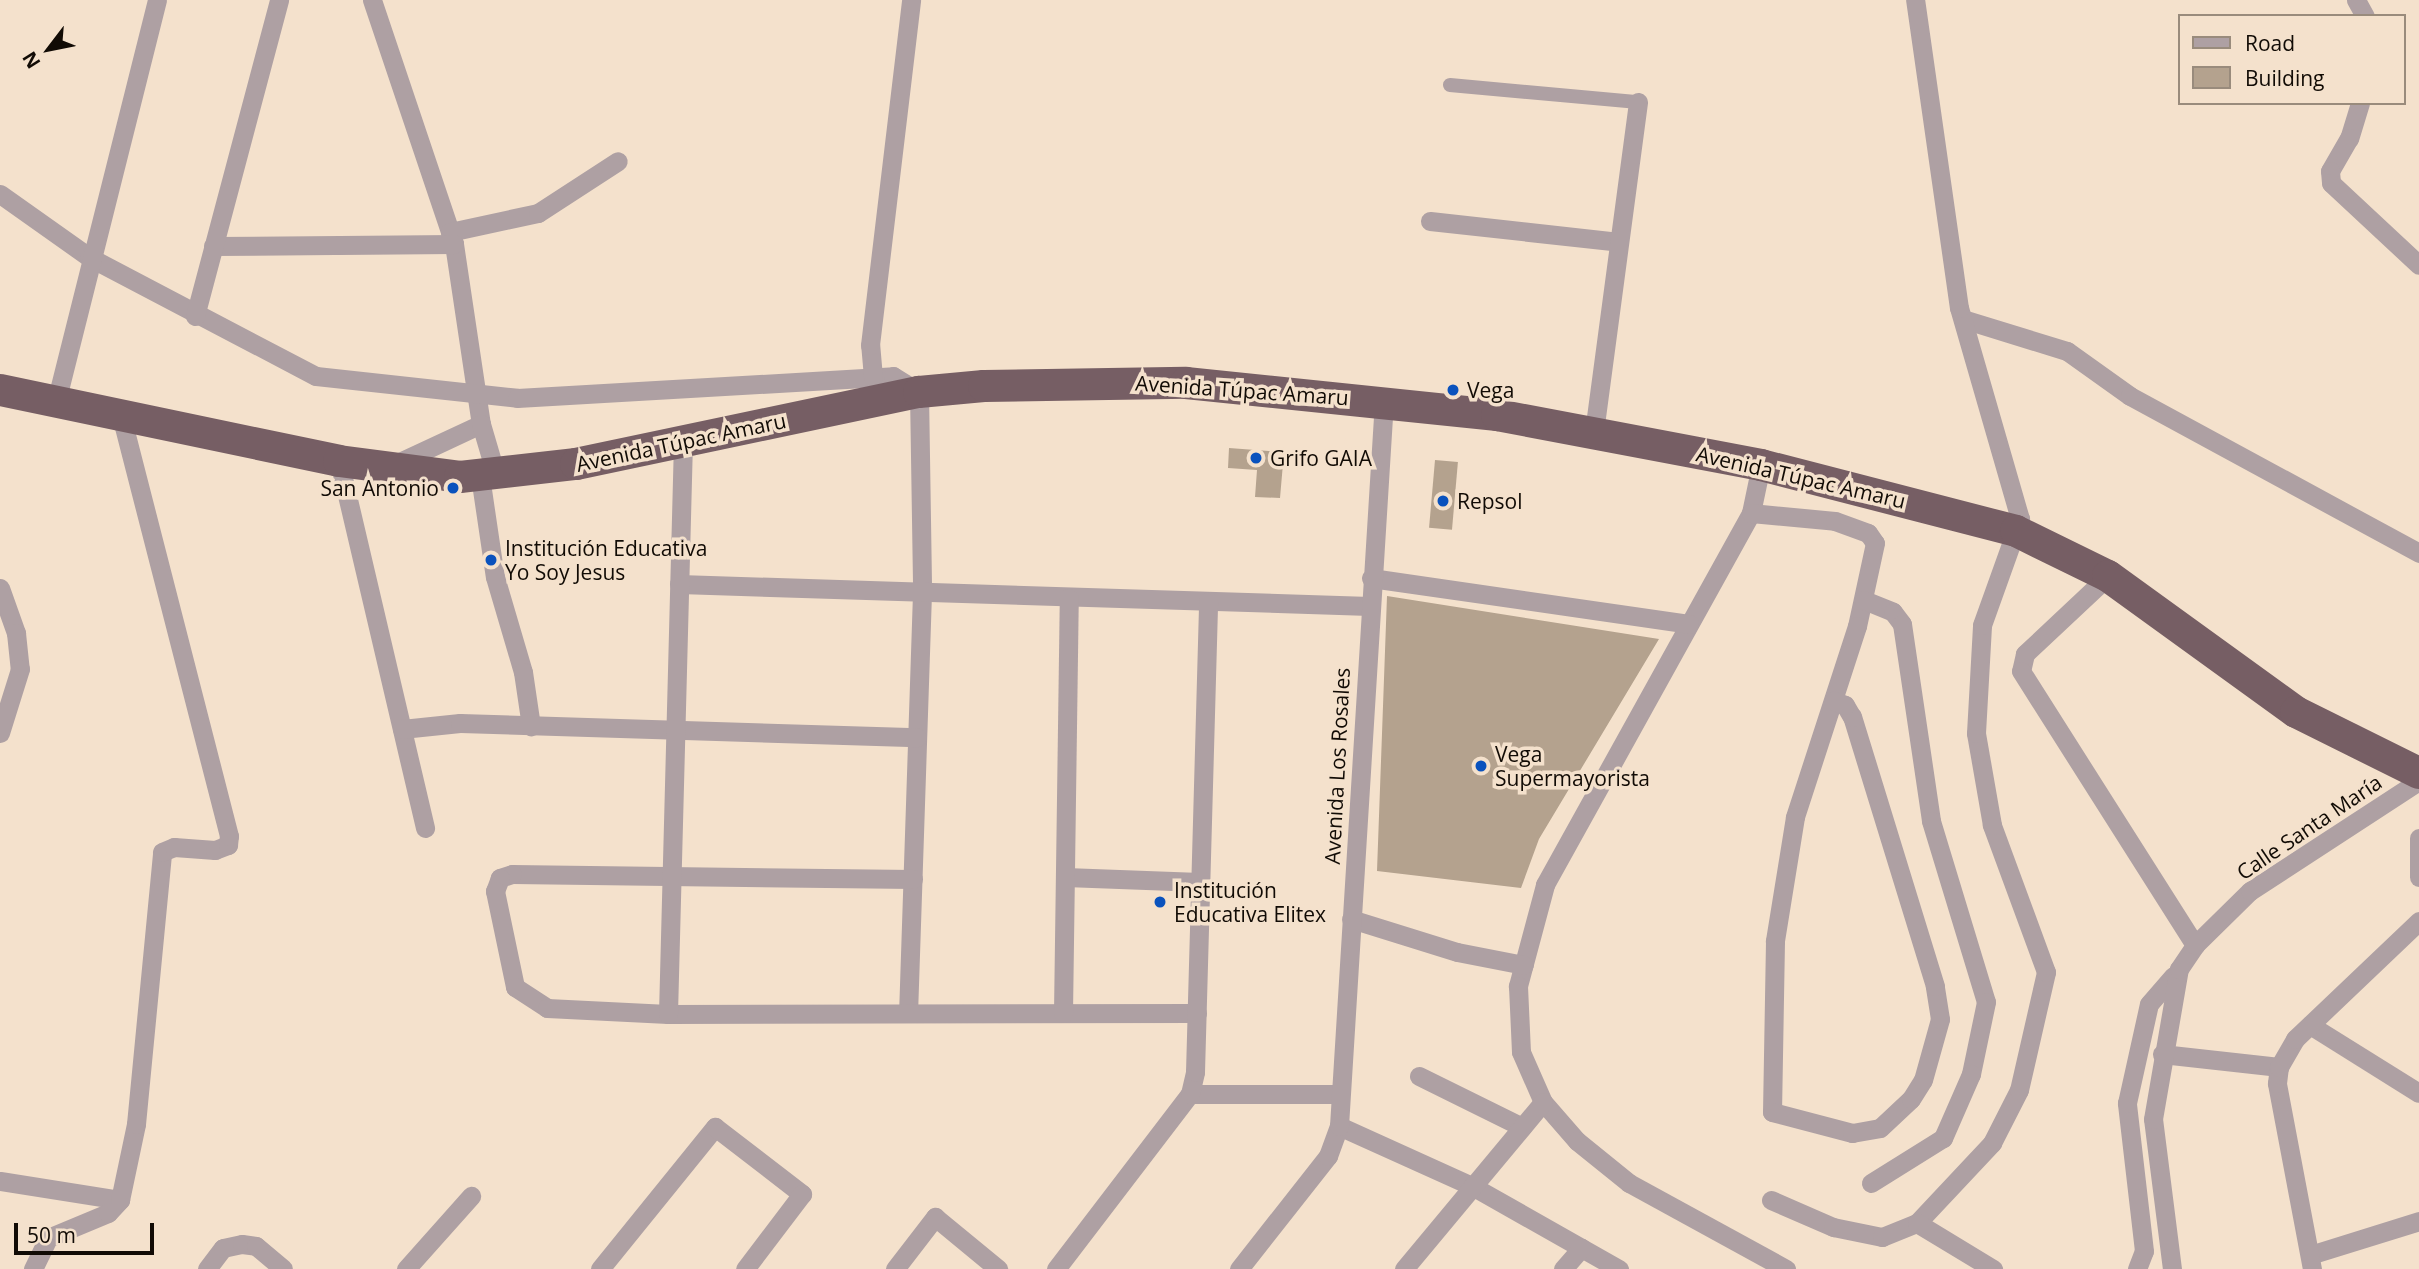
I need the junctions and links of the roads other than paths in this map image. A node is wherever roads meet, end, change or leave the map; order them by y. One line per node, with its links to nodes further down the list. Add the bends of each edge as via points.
1 (157, 0): 15 (street)
2 (279, 0): 14 (street)
3 (372, 0): 12 (street)
4 (911, 0): 19 (street, via 870,345)
5 (1915, 0): 18 (street)
6 (1450, 85): 7 (street)
7 (1638, 102): 13 (street)
8 (2359, 105): 16 (street, via 2350,138 2330,171 2331,183)
9 (618, 161): 12 (street, via 538,213)
10 (0, 194): 15 (street)
11 (1430, 221): 13 (street)
12 (452, 238): 14 (street); 22 (street)
13 (1619, 242): 27 (street)
14 (214, 246): 17 (street)
15 (89, 257): 17 (street); 24 (street)
16 (2419, 265)
17 (195, 316): 22 (street, via 316,376)
18 (1963, 319): 34 (street, via 2020,519); 35 (street, via 2067,351 2130,396)
19 (873, 377): 21 (street, via 893,376); 22 (street, via 557,397)
20 (0, 390): 24 (highway, Avenida Túpac Amaru)
21 (919, 392): 23 (highway, Avenida Túpac Amaru, via 1061,382 1186,383); 28 (highway, Avenida Túpac Amaru); 40 (street)
22 (478, 397): 26 (street)
23 (1384, 401): 27 (highway, Avenida Túpac Amaru); 37 (street, Avenida Los Rosales)
24 (56, 402): 25 (highway, Avenida Túpac Amaru)
25 (121, 416): 29 (highway, Avenida Túpac Amaru); 84 (street, via 229,836 228,845 215,850 174,847 160,859 136,1124)
26 (481, 424): 31 (street); 32 (street)
27 (1594, 432): 30 (highway, Avenida Túpac Amaru)
28 (684, 443): 32 (highway, Avenida Túpac Amaru); 38 (street)
29 (339, 461): 31 (highway, Avenida Túpac Amaru); 49 (street)
30 (1761, 465): 33 (street); 34 (highway, Avenida Túpac Amaru)
31 (386, 469): 32 (highway, Avenida Túpac Amaru)
32 (488, 476): 48 (street, via 495,577 523,672)
33 (1751, 513): 42 (street, via 1835,521 1868,533 1876,558); 45 (street)
34 (2016, 531): 36 (highway, Avenida Túpac Amaru); 87 (street, via 1982,625 1976,733 1992,825 2046,972 2019,1090 1992,1143)
35 (2419, 552)
36 (2108, 576): 52 (highway, Avenida Túpac Amaru, via 2296,712); 63 (street, via 2025,654 2021,671)
37 (1371, 578): 44 (street, Avenida Los Rosales); 45 (street)
38 (679, 584): 40 (street); 50 (street)
39 (0, 588): 47 (street, via 16,633 19,669)
40 (922, 593): 41 (street); 51 (street)
41 (1069, 598): 43 (street); 57 (street)
42 (1864, 600): 46 (street); 81 (street, via 1892,612 1902,624 1931,821 1986,1002 1971,1074 1942,1138)
43 (1208, 601): 44 (street); 60 (street)
44 (1370, 606): 61 (street, Avenida Los Rosales)
45 (1689, 624): 64 (street, via 1545,885)
46 (1834, 701): 46 (street, via 1845,705 1852,718 1935,986 1940,1019 1926,1070 1911,1099 1880,1128 1852,1133 1772,1112 1770,1079 1779,892 1795,817)
47 (1, 726)
48 (531, 726): 49 (street, via 460,723); 50 (street)
49 (402, 729): 54 (street)
50 (676, 732): 51 (street); 56 (street)
51 (917, 737): 59 (street)
52 (2419, 773)
53 (2419, 781): 63 (street, Calle Santa María, via 2250,891)
54 (425, 828)
55 (2419, 838): 58 (street)
56 (672, 873): 59 (street); 69 (street); 69 (street, via 512,874 500,878 495,891 515,986 528,1000 581,1012)
57 (1065, 877): 60 (street); 67 (street)
58 (2419, 877)
59 (913, 879): 66 (street)
60 (1200, 882): 68 (street)
61 (1351, 919): 64 (street, via 1457,952); 76 (street, Avenida Los Rosales)
62 (2419, 921): 70 (street)
63 (2195, 945): 65 (street, Calle Santa María)
64 (1524, 965): 77 (street, via 1518,986 1521,1052)
65 (2179, 969): 71 (street, Calle Santa María); 105 (street, via 2149,1004 2127,1103 2144,1251)
66 (908, 1013): 67 (street); 69 (street)
67 (1063, 1013): 68 (street)
68 (1197, 1013): 75 (street)
69 (668, 1014)
70 (2311, 1025): 72 (street); 74 (street)
71 (2162, 1054): 72 (street); 106 (street, Calle Santa María, via 2154,1140)
72 (2279, 1067): 89 (street, via 2277,1083)
73 (1419, 1076): 79 (street)
74 (2419, 1093)
75 (1190, 1094): 76 (street); 98 (street)
76 (1340, 1094): 78 (street, Avenida Los Rosales)
77 (1543, 1102): 79 (street); 103 (street, via 1577,1141 1629,1183)
78 (1339, 1126): 82 (street); 99 (street, Avenida Los Rosales, via 1328,1156)
79 (1522, 1127): 82 (street)
80 (0, 1181): 84 (street)
81 (1871, 1183)
82 (1472, 1186): 88 (street); 100 (street)
83 (471, 1196): 93 (street)
84 (120, 1200): 90 (street, via 108,1213 48,1238)
85 (1771, 1200): 87 (street, via 1833,1227 1882,1237)
86 (2419, 1221): 89 (street)
87 (1917, 1223): 104 (street)
88 (1581, 1248): 101 (street); 102 (street)
89 (2311, 1262)
90 (33, 1269)
91 (207, 1269): 92 (street, via 223,1248 242,1244 256,1246)
92 (284, 1269)
93 (406, 1269)
94 (600, 1269): 95 (street, via 715,1127 802,1194)
95 (746, 1269)
96 (895, 1269): 97 (street, via 935,1217)
97 (998, 1269)
98 (1056, 1269)
99 (1240, 1269)
100 (1404, 1269)
101 (1563, 1269)
102 (1619, 1269)
103 (1786, 1269)
104 (1993, 1269)
105 (2137, 1269)
106 (2172, 1269)

